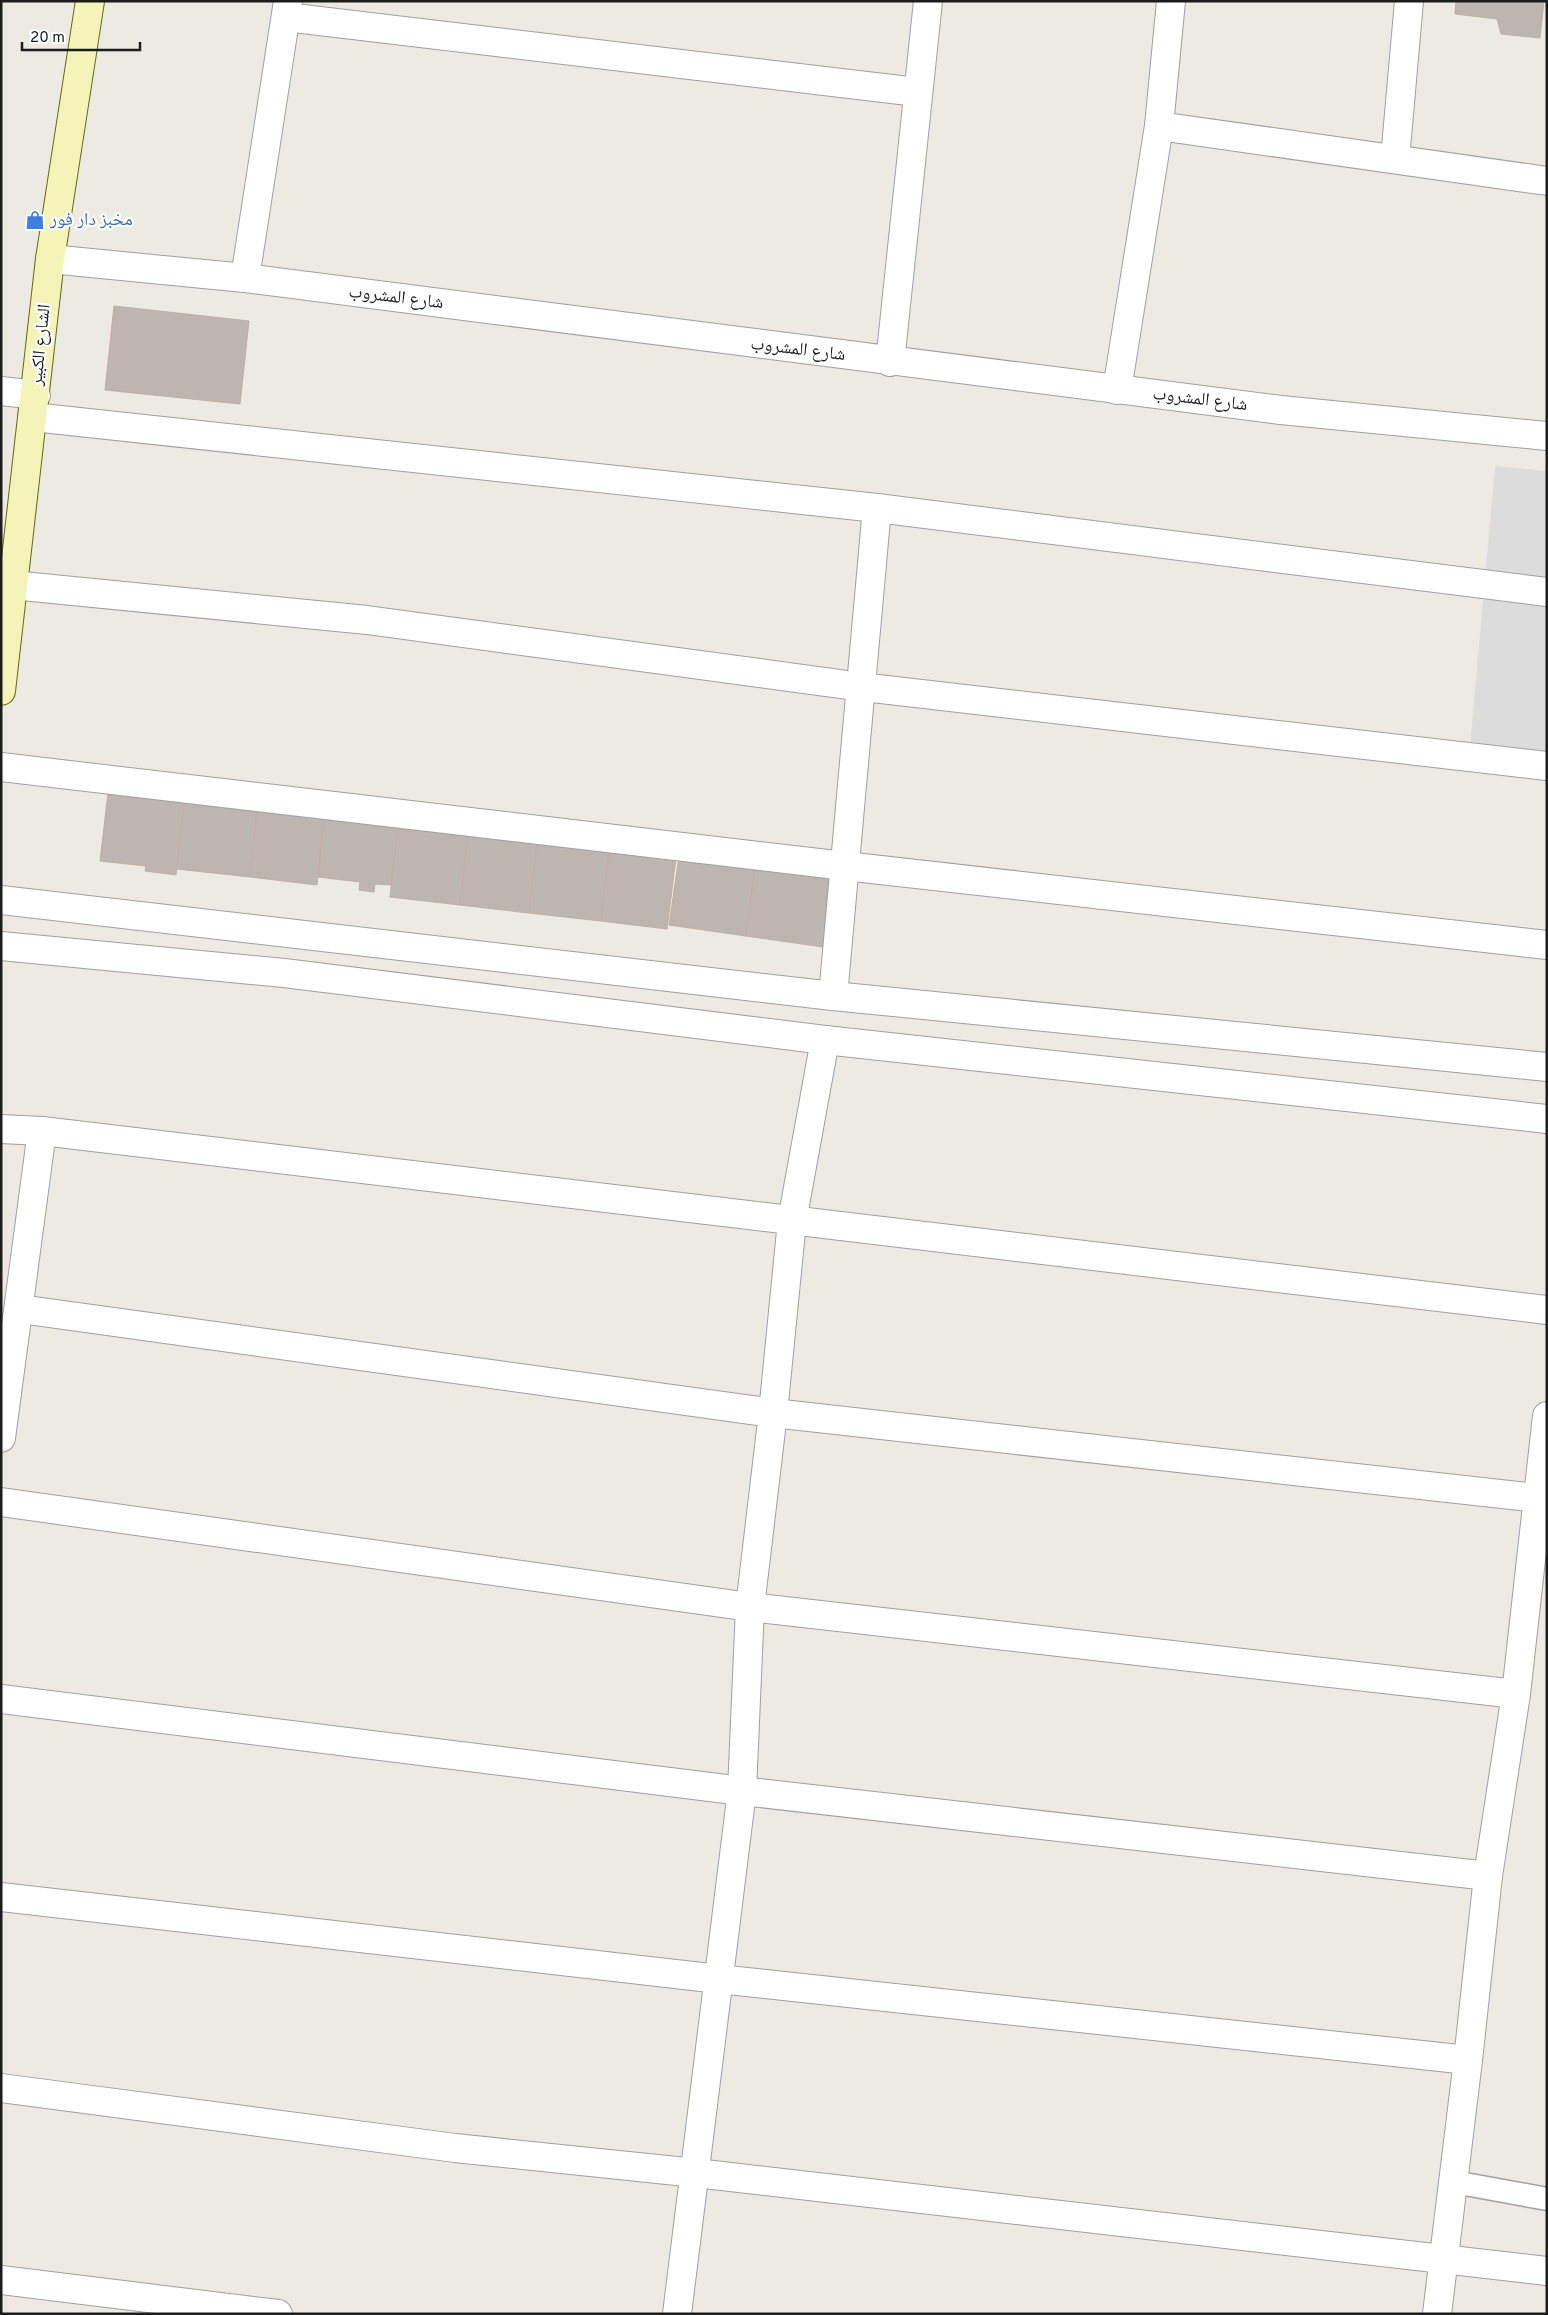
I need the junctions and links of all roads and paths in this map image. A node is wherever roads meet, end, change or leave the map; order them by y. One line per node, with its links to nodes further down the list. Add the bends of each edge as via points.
1 (90, 1): 10 (street, الشارع الكبير)
2 (928, 1): 6 (street)
3 (1170, 1): 7 (street)
4 (1409, 1): 8 (street)
5 (287, 9): 6 (street); 11 (street)
6 (918, 92): 12 (street)
7 (1159, 126): 8 (street); 13 (street)
8 (1395, 159): 9 (street)
9 (1547, 181)
10 (50, 259): 11 (street, شارع المشروب); 15 (street, الشارع الكبير)
11 (245, 278): 12 (street, شارع المشروب)
12 (890, 362): 13 (street, شارع المشروب)
13 (1117, 390): 16 (street, شارع المشروب)
14 (1, 391): 15 (street)
15 (34, 406): 17 (street); 18 (street, الشارع الكبير)
16 (1547, 436)
17 (878, 508): 19 (street); 20 (street)
18 (12, 585): 20 (street, via 367,620); 21 (street, الشارع الكبير)
19 (1547, 592)
20 (862, 687): 22 (street); 24 (street)
21 (1, 690)
22 (1547, 766)
23 (1, 767): 24 (street)
24 (845, 866): 26 (street); 28 (street)
25 (1, 900): 28 (street)
26 (1547, 945)
27 (1, 946): 29 (street, via 284,972)
28 (833, 996): 30 (street)
29 (825, 1040): 31 (street); 34 (street)
30 (1547, 1067)
31 (1547, 1119)
32 (1, 1129): 33 (street)
33 (42, 1131): 34 (street); 35 (street)
34 (792, 1221): 36 (street); 37 (street)
35 (20, 1309): 37 (street); 39 (street)
36 (1547, 1310)
37 (773, 1413): 40 (street); 42 (street)
38 (1547, 1416): 40 (street)
39 (1, 1438)
40 (1537, 1498): 43 (street)
41 (1, 1502): 42 (street)
42 (750, 1607): 43 (street); 45 (street)
43 (1516, 1694): 46 (street)
44 (1, 1699): 45 (street)
45 (742, 1791): 46 (street); 48 (street)
46 (1488, 1876): 49 (street)
47 (1, 1897): 48 (street)
48 (719, 1980): 49 (street); 51 (street)
49 (1468, 2060): 52 (street)
50 (1, 2088): 51 (street, via 455,2148)
51 (696, 2173): 54 (street); 58 (street)
52 (1454, 2182): 53 (lane); 54 (street)
53 (1547, 2198)
54 (1444, 2261): 55 (street); 59 (street)
55 (1547, 2271)
56 (1, 2280): 57 (street)
57 (278, 2314)
58 (678, 2314)
59 (1437, 2314)

